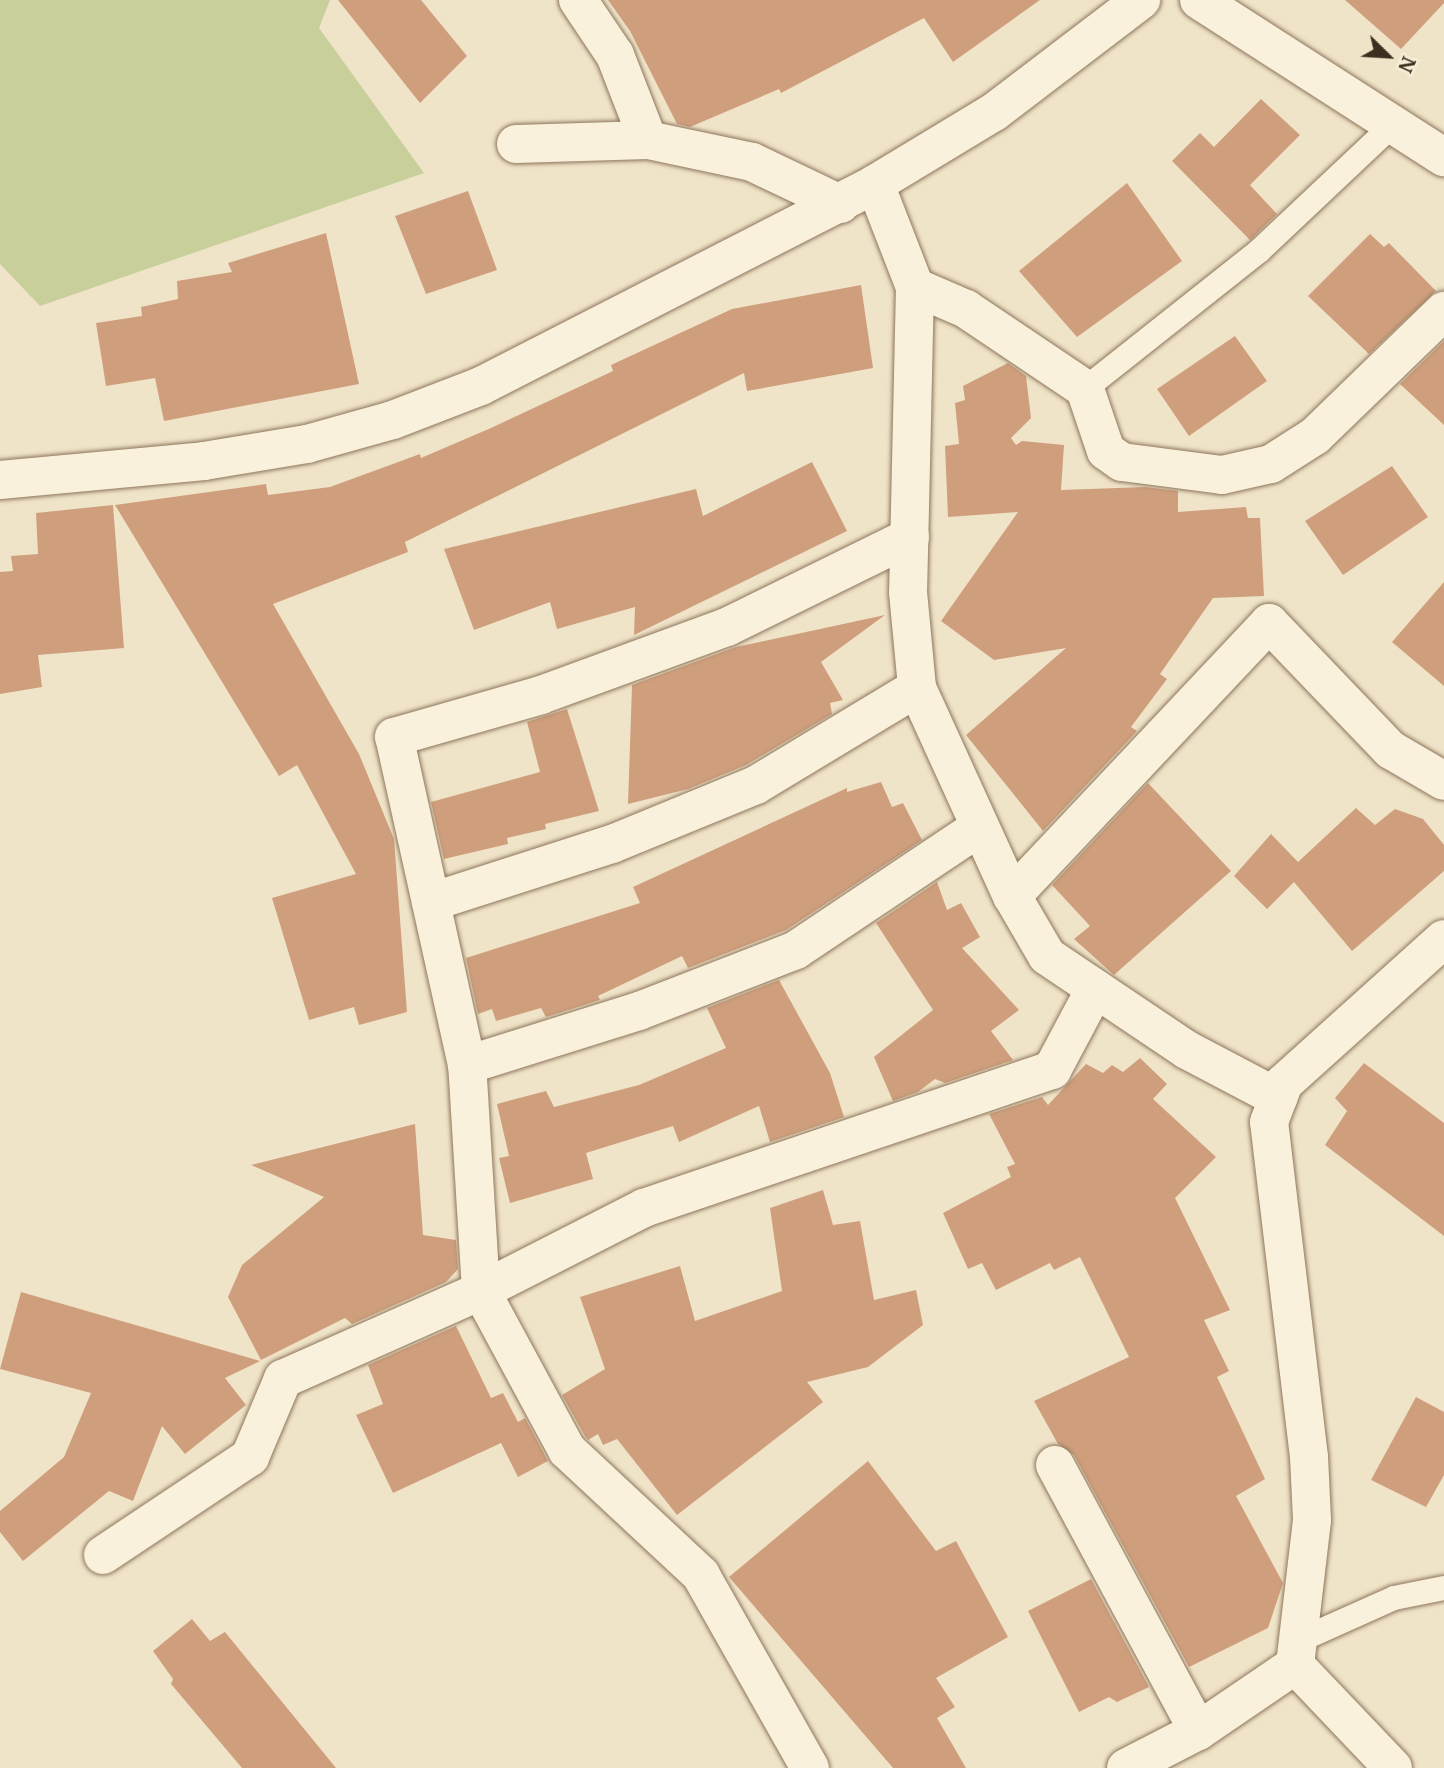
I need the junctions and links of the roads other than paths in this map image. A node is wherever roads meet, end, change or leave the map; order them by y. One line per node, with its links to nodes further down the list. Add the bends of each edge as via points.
1 (578, 0): 5 (street, via 615,55)
2 (1141, 0): 8 (street, via 994,112)
3 (1199, 0): 4 (street)
4 (1394, 124): 7 (street); 12 (lane, via 1259,251)
5 (648, 139): 6 (street); 9 (street, via 752,162)
6 (516, 144)
7 (1444, 157)
8 (875, 184): 9 (street); 10 (street)
9 (840, 204): 13 (street, via 493,381 393,420 307,444 204,461)
10 (915, 287): 12 (street, via 966,309); 14 (street)
11 (1444, 311): 12 (street, via 1315,436 1271,464 1222,475 1122,462 1107,451)
12 (1084, 389)
13 (0, 480)
14 (910, 537): 15 (street, via 908,592); 19 (street, via 727,627 541,695 394,737)
15 (917, 688): 17 (street); 19 (street, via 755,785 612,844)
16 (1444, 781): 18 (street, via 1391,750 1269,624)
17 (980, 827): 18 (street); 22 (street, via 796,950 639,1011)
18 (1012, 896): 21 (street, via 1047,956)
19 (431, 902): 22 (street)
20 (1444, 939): 23 (street, via 1284,1083)
21 (1095, 989): 23 (street, via 1186,1051); 24 (street, via 1052,1070 644,1208)
22 (467, 1065): 24 (street)
23 (1278, 1098): 28 (street, via 1269,1122 1310,1457 1312,1520)
24 (481, 1291): 26 (street, via 284,1379 250,1457); 30 (street, via 567,1450 701,1575)
25 (1055, 1465): 29 (street)
26 (103, 1555)
27 (1444, 1588): 28 (lane, via 1394,1598)
28 (1297, 1653): 29 (street); 32 (street)
29 (1198, 1731): 31 (street)
30 (810, 1768)
31 (1126, 1768)
32 (1393, 1768)

